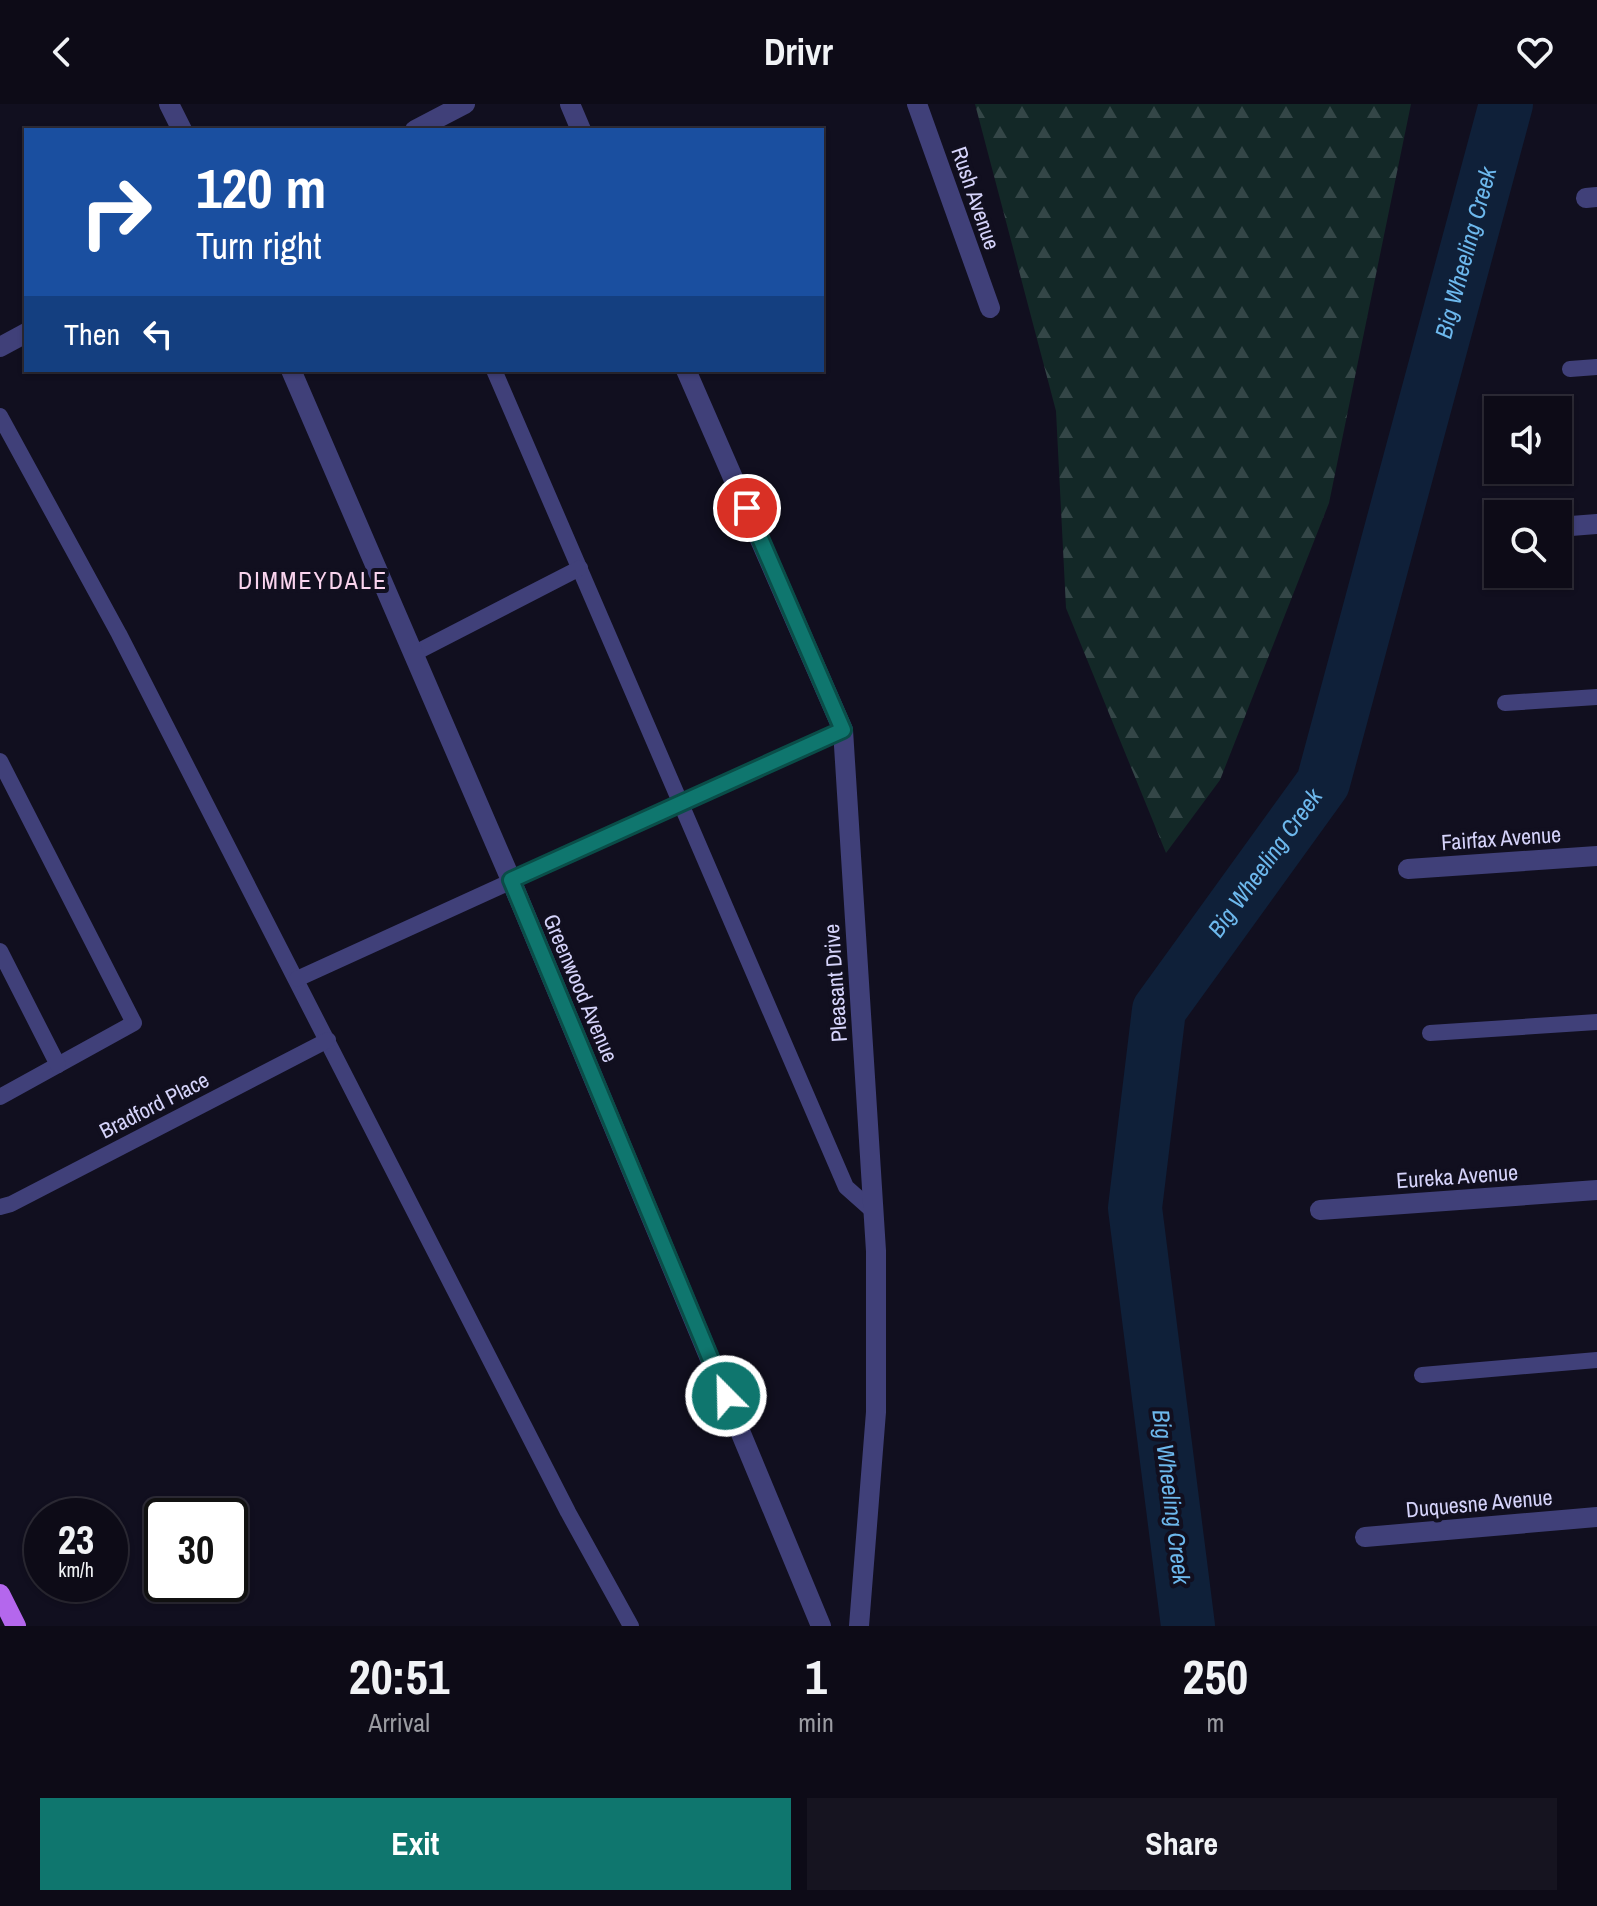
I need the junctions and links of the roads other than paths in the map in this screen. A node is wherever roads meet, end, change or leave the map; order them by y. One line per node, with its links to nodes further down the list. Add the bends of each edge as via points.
1 (169, 104): 5 (street)
2 (465, 104): 6 (street)
3 (570, 104): 7 (street)
4 (917, 104): 8 (street, Rush Avenue)
5 (181, 128)
6 (419, 128)
7 (580, 128)
8 (990, 308)
9 (24, 334): 10 (street)
10 (0, 347)
11 (1597, 367): 12 (lane)
12 (1570, 369)
13 (292, 372): 20 (street, Greenwood Avenue)
14 (495, 372): 19 (lane)
15 (687, 372): 23 (street, Pleasant Drive)
16 (0, 416): 30 (lane)
17 (1597, 524): 18 (street)
18 (1572, 526)
19 (580, 568): 20 (lane); 25 (lane)
20 (413, 654): 28 (street, Greenwood Avenue)
21 (1597, 697): 22 (lane)
22 (1505, 703)
23 (843, 730): 25 (lane); 39 (street, Pleasant Drive)
24 (0, 761): 34 (lane, via 134,1023)
25 (682, 803): 28 (lane); 39 (lane, via 846,1187)
26 (1597, 856): 27 (street, Fairfax Avenue)
27 (1408, 869)
28 (511, 880): 30 (lane); 47 (street, Greenwood Avenue)
29 (0, 951): 34 (lane)
30 (297, 979): 33 (lane)
31 (1597, 1022): 32 (lane)
32 (1430, 1033)
33 (328, 1040): 37 (lane, Bradford Place); 46 (lane)
34 (58, 1065): 35 (lane)
35 (0, 1097)
36 (1597, 1190): 38 (street, Eureka Avenue)
37 (0, 1207)
38 (1320, 1210)
39 (873, 1211): 48 (street, Pleasant Drive, via 876,1412)
40 (1597, 1360): 41 (lane)
41 (1422, 1375)
42 (1597, 1517): 43 (street, Duquesne Avenue)
43 (1365, 1537)
44 (0, 1594): 45 (main road)
45 (16, 1626)
46 (631, 1626)
47 (821, 1626)
48 (859, 1626)

